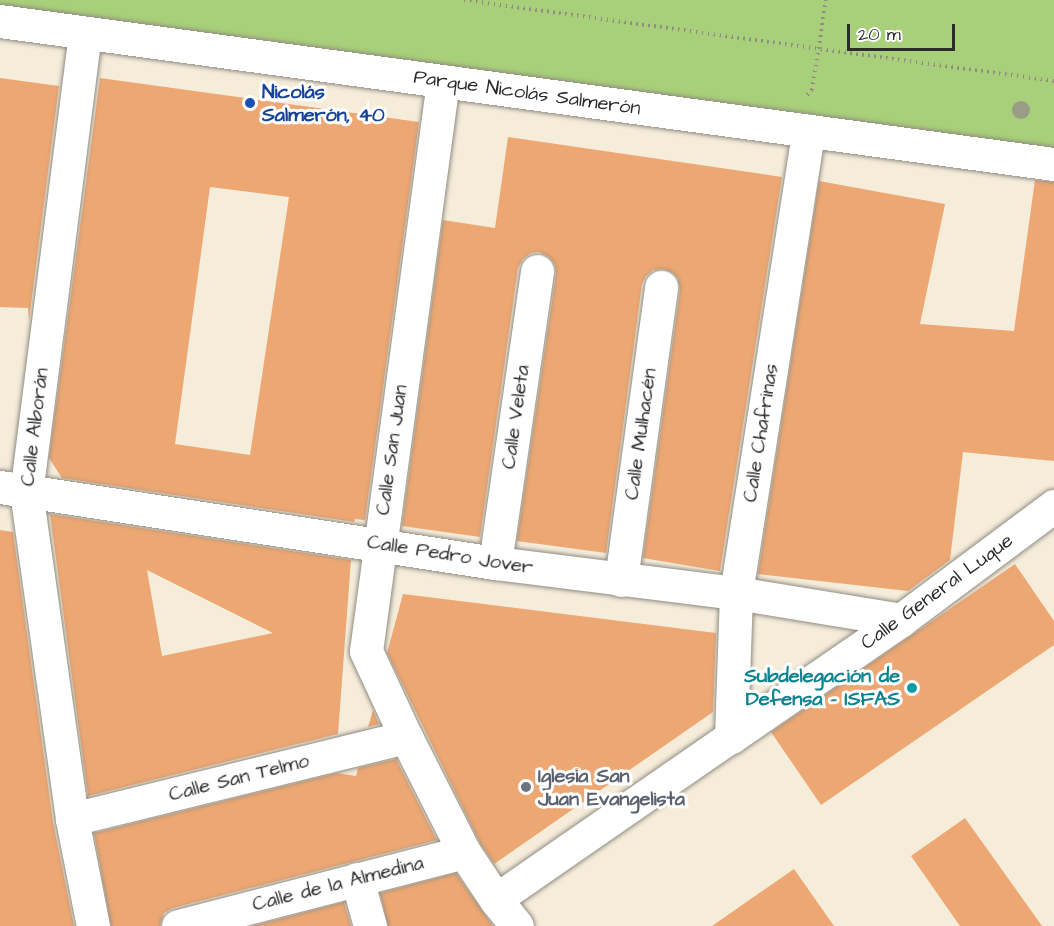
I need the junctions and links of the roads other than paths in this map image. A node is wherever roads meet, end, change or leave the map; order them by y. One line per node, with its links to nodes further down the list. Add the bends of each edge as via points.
1 (0, 21): 2 (street, Parque Nicolás Salmerón)
2 (85, 33): 3 (street, Parque Nicolás Salmerón); 8 (street, Calle Alborán)
3 (443, 81): 4 (street, Parque Nicolás Salmerón); 10 (street, Calle San Juan)
4 (808, 131): 5 (street, Parque Nicolás Salmerón); 13 (street, Calle Chafrinas)
5 (1054, 164)
6 (537, 271): 11 (street, Calle Veleta)
7 (661, 287): 12 (street, Calle Mulhacén)
8 (13, 489): 10 (street, Calle Pedro Jover); 17 (street, Calle Alborán)
9 (1054, 506): 14 (street, Calle General Luque)
10 (379, 544): 11 (street, Calle Pedro Jover); 15 (street, Calle San Juan, via 366,651)
11 (495, 563): 12 (street, Calle Pedro Jover)
12 (621, 580): 13 (street, Calle Pedro Jover)
13 (736, 593): 14 (street, Calle Pedro Jover); 16 (street, Calle Chafrinas)
14 (901, 620): 16 (street, Calle General Luque)
15 (406, 736): 17 (street, Calle San Telmo); 18 (street, Calle San Juan)
16 (731, 737): 20 (street)
17 (72, 819): 21 (street, Calle Alborán)
18 (464, 852): 19 (street, Calle de la Almedina); 20 (street, Calle San Juan)
19 (357, 879): 22 (street, Calle de la Almedina); 23 (street)
20 (496, 900): 24 (street, Calle San Juan)
21 (93, 926)
22 (178, 926)
23 (370, 926)
24 (517, 926)

